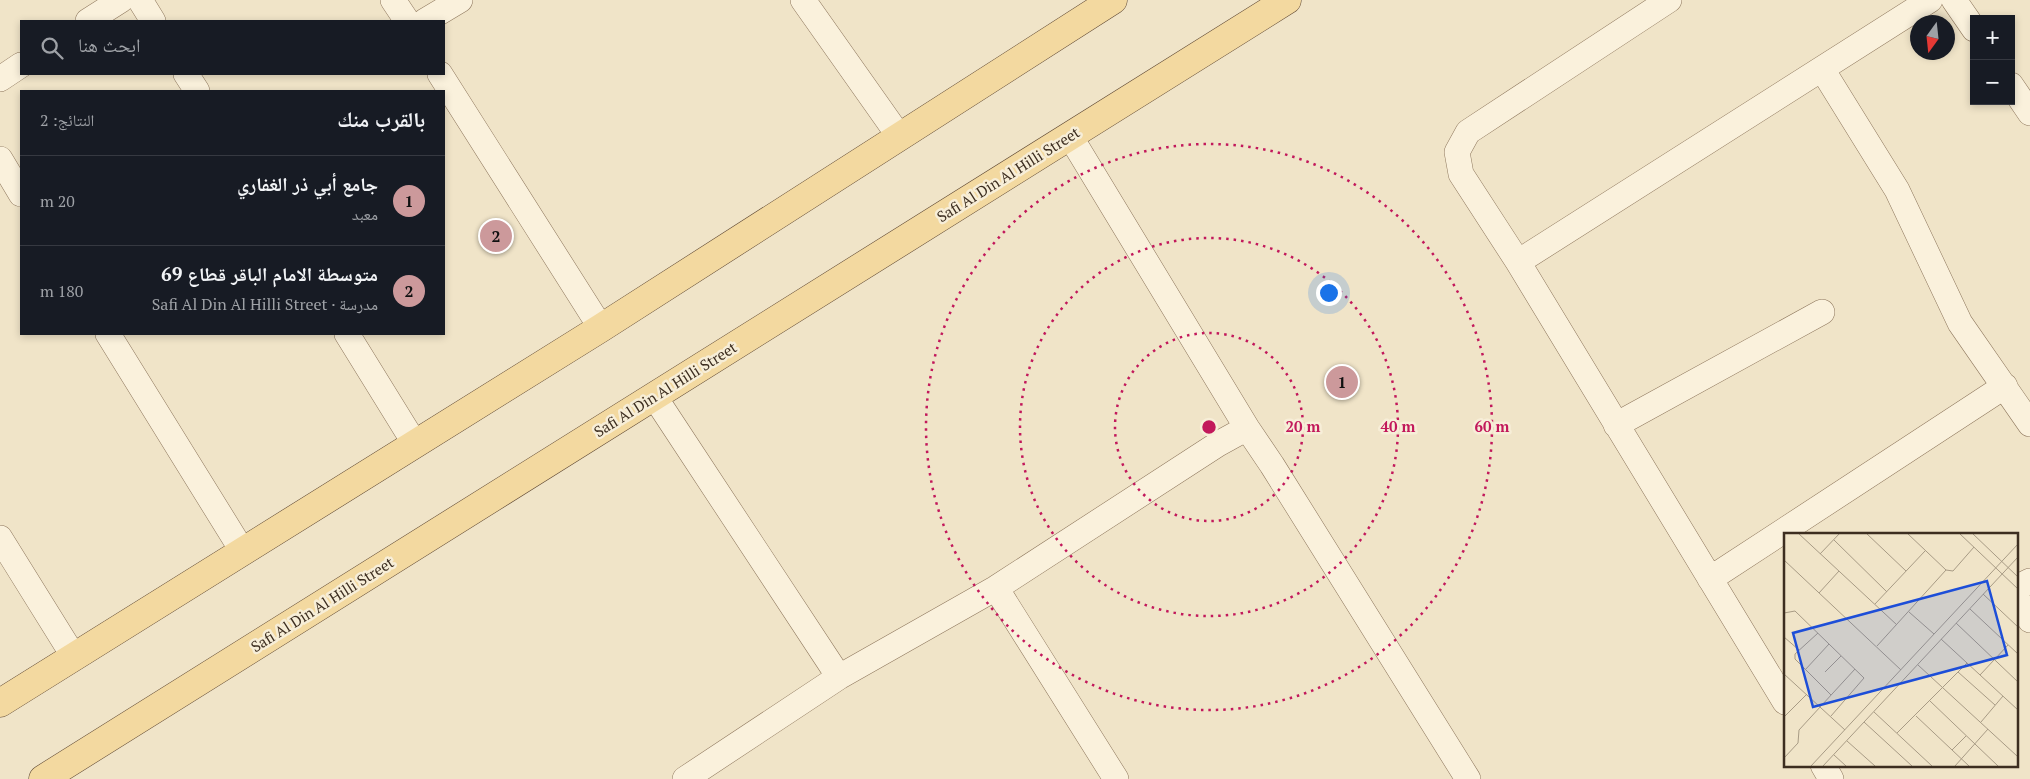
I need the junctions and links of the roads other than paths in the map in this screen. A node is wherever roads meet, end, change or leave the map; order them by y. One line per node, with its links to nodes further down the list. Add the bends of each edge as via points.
1 (121, 0): 11 (street)
2 (140, 0): 12 (street)
3 (393, 0): 13 (street)
4 (460, 0): 14 (street)
5 (803, 0): 24 (street)
6 (1113, 0): 24 (main road)
7 (1287, 0): 25 (main road, Safi Al Din Al Hilli Street)
8 (1669, 0): 28 (street, via 1468,132 1457,152 1461,174)
9 (1930, 0): 17 (street)
10 (1954, 0): 15 (street)
11 (90, 20)
12 (152, 20)
13 (406, 20)
14 (427, 20)
15 (1970, 23)
16 (20, 66): 20 (street)
17 (1822, 69): 28 (street); 33 (street, via 1897,190 1960,323)
18 (187, 75): 21 (street)
19 (441, 75): 30 (street)
20 (0, 79)
21 (196, 90)
22 (2015, 91): 23 (street)
23 (2030, 112)
24 (899, 136): 30 (main road)
25 (1070, 136): 34 (main road, Safi Al Din Al Hilli Street); 37 (street)
26 (0, 160): 27 (street)
27 (20, 192)
28 (1518, 262): 36 (street)
29 (1822, 312): 36 (street)
30 (601, 328): 38 (main road)
31 (109, 335): 40 (street)
32 (347, 335): 38 (street)
33 (2005, 386): 35 (street); 41 (street)
34 (654, 396): 48 (street); 52 (main road, Safi Al Din Al Hilli Street)
35 (2030, 424)
36 (1616, 425): 41 (street)
37 (1247, 428): 44 (street); 55 (street)
38 (415, 444): 40 (main road)
39 (0, 538): 47 (street)
40 (243, 552): 47 (main road)
41 (1710, 579): 49 (street)
42 (2030, 581): 43 (street)
43 (2018, 587)
44 (996, 588): 48 (street); 54 (street)
45 (2018, 600): 46 (street)
46 (2030, 620)
47 (74, 657): 50 (main road)
48 (839, 677): 53 (street)
49 (1784, 700)
50 (0, 703)
51 (1824, 766): 56 (street)
52 (43, 779)
53 (685, 779)
54 (1116, 779)
55 (1468, 779)
56 (1831, 779)

